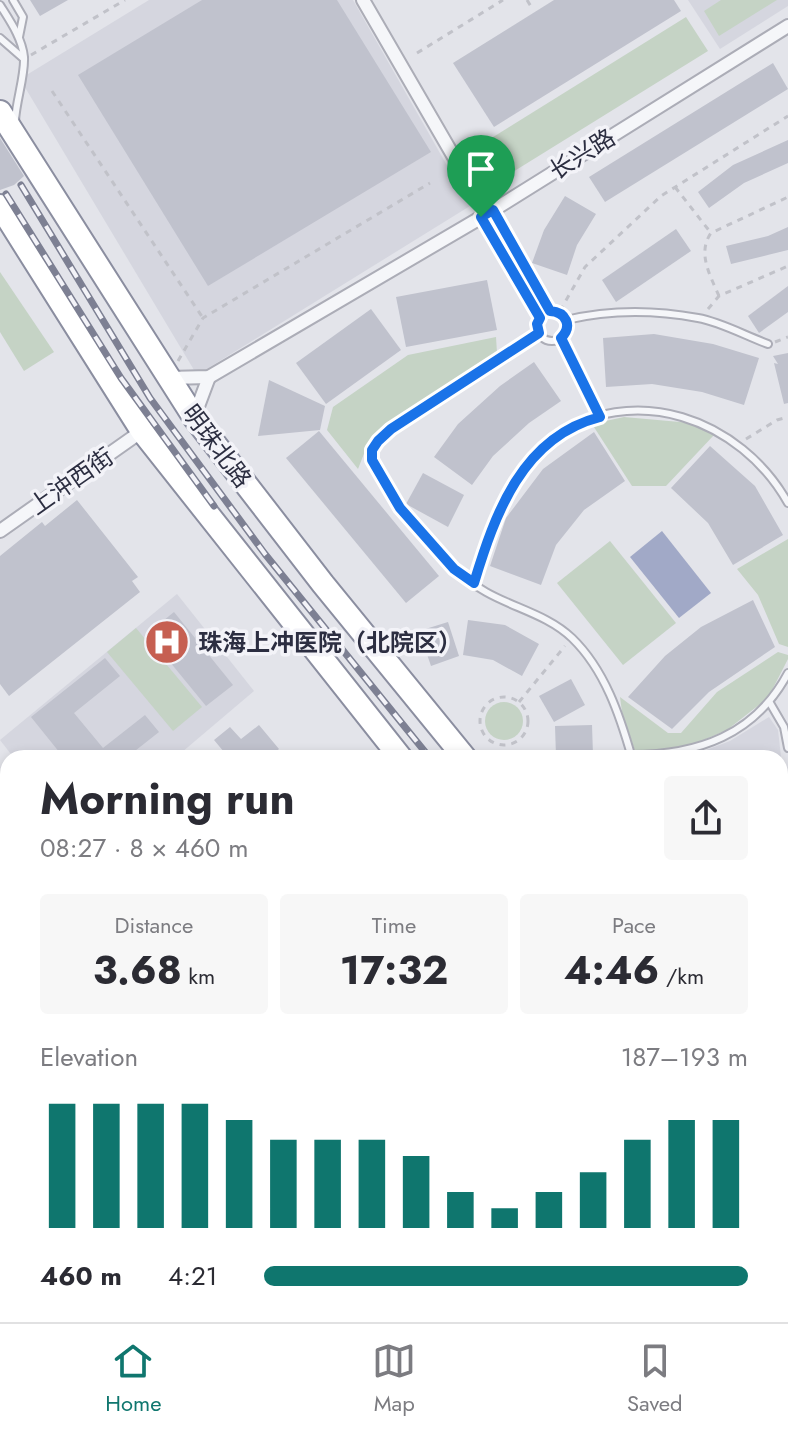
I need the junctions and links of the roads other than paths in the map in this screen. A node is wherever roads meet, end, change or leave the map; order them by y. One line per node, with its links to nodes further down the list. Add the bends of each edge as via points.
1 (13, 0): 5 (lane, via 23,17)
2 (363, 0): 11 (street)
3 (0, 5): 5 (lane)
4 (788, 26): 11 (street, 长兴路)
5 (19, 37): 7 (lane)
6 (0, 38): 7 (lane)
7 (24, 59): 9 (lane)
8 (0, 112): 9 (highway, 明珠北路)
9 (15, 137): 19 (highway, 明珠北路)
10 (0, 206): 12 (highway, 明珠北路)
11 (487, 214): 13 (lane); 14 (lane); 18 (street, 长兴路)
12 (9, 230): 21 (highway, 明珠北路)
13 (550, 311): 14 (lane); 15 (lane)
14 (540, 318): 16 (lane)
15 (566, 320): 16 (lane, via 561,338 551,341); 17 (lane, via 636,312 700,318)
16 (539, 333): 24 (lane, via 391,429 372,450 372,460 400,508 454,569)
17 (768, 344)
18 (209, 377): 19 (street, 长兴路); 20 (street)
19 (168, 378): 20 (highway, 明珠北路)
20 (194, 417): 29 (highway, 明珠北路)
21 (142, 431): 23 (street, 上沖西街); 28 (highway, 明珠北路)
22 (788, 503): 24 (lane, via 775,479 724,434 692,418 618,412 581,422 548,441 523,470 501,507)
23 (0, 531)
24 (474, 583): 30 (lane, via 572,638 599,672)
25 (788, 673): 26 (lane)
26 (770, 703): 27 (lane, via 784,727); 31 (lane, via 726,736)
27 (788, 748)
28 (395, 750)
29 (458, 750)
30 (629, 750)
31 (690, 750)

